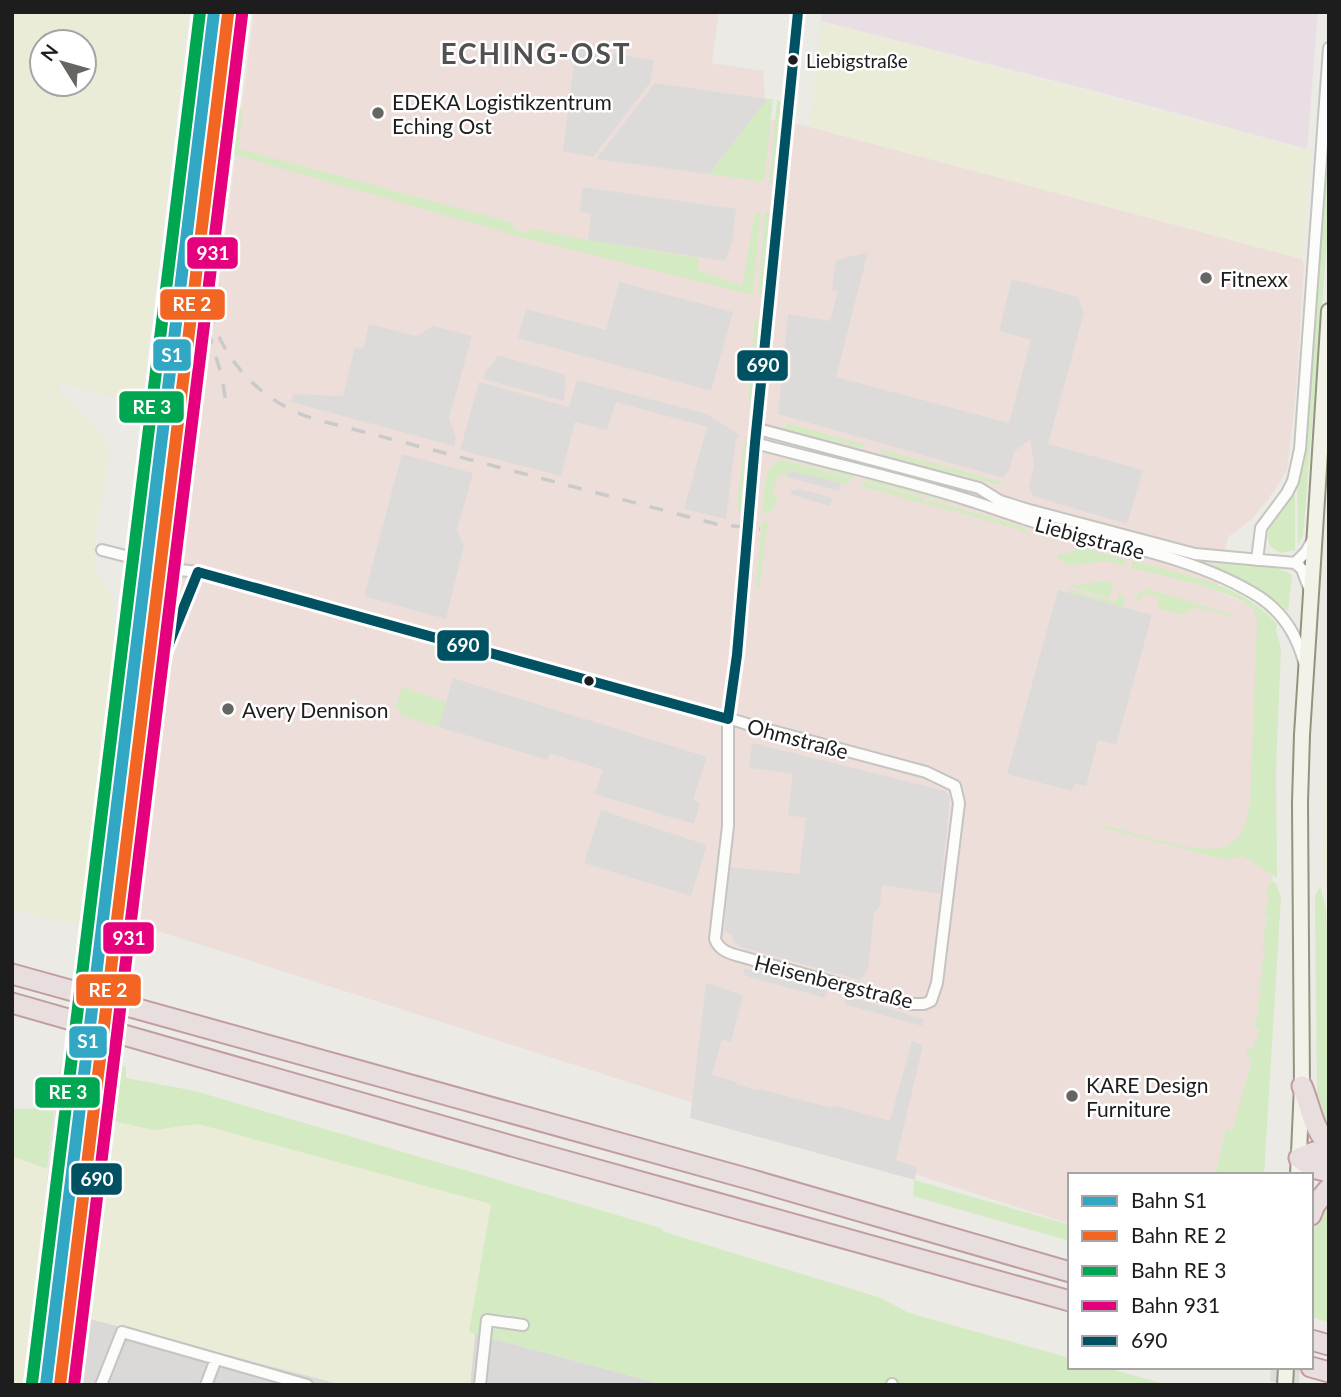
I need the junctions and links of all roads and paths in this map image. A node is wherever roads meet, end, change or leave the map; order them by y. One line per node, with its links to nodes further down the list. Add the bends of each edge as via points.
1 (799, 12): 4 (street)
2 (1329, 48): 8 (street, via 1298,465 1287,493 1261,528)
3 (1329, 311): 6 (main road)
4 (758, 429): 5 (street); 8 (street, Liebigstraße, via 979,488 1000,501 1129,537 1203,556)
5 (755, 443): 11 (street, Liebigstraße, via 1212,572 1275,609 1292,629); 12 (street)
6 (1314, 536): 9 (street); 10 (main road)
7 (102, 550): 12 (street, Ohmstraße, via 198,572)
8 (1257, 560): 9 (street, Liebigstraße)
9 (1295, 563): 10 (street, via 1302,569)
10 (1310, 594): 11 (main road)
11 (1305, 665): 16 (main road, via 1300,803)
12 (728, 719): 13 (street, Ohmstraße); 13 (street, Heisenbergstraße, via 728,826 717,945 743,957 916,1004 935,996 959,803 955,786)
13 (926, 772)
14 (12, 974): 23 (highway)
15 (12, 1003): 24 (highway)
16 (1302, 1086): 17 (highway, via 1322,1138); 19 (main road)
17 (1329, 1144)
18 (1329, 1156): 19 (highway, via 1314,1152)
19 (1299, 1166): 20 (highway)
20 (1329, 1172)
21 (1329, 1188): 22 (highway)
22 (1313, 1210)
23 (1068, 1271)
24 (1068, 1300)
25 (523, 1325): 30 (street, via 487,1320)
26 (216, 1359): 27 (street, via 121,1332); 28 (street); 29 (street)
27 (101, 1385)
28 (206, 1385)
29 (307, 1385)
30 (480, 1385)

